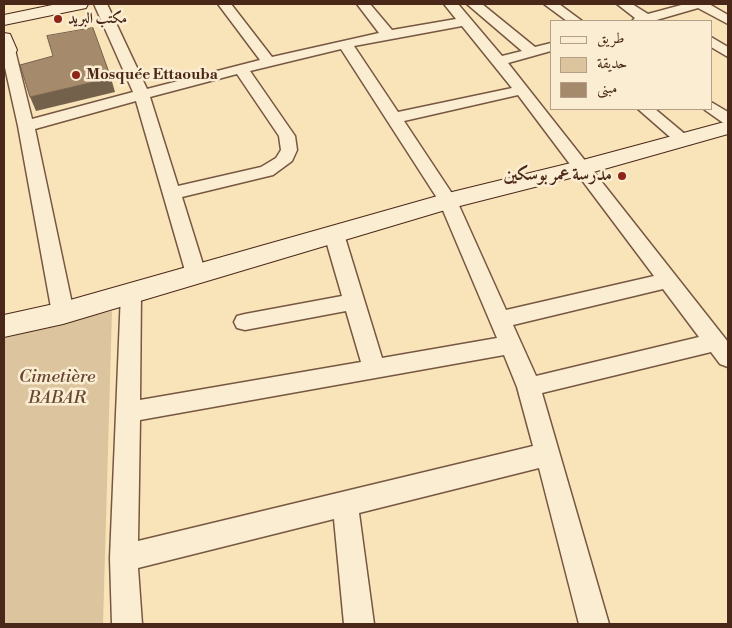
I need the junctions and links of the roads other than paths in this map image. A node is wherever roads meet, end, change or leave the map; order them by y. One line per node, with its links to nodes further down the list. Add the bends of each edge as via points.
1 (80, 4): 11 (street)
2 (100, 4): 28 (street)
3 (224, 4): 24 (street)
4 (363, 4): 17 (street)
5 (451, 4): 16 (street)
6 (474, 4): 22 (street)
7 (551, 4): 12 (street)
8 (624, 4): 13 (street)
9 (700, 4): 10 (street); 15 (street)
10 (669, 12): 13 (street); 14 (street)
11 (4, 20)
12 (575, 20)
13 (642, 20)
14 (681, 20)
15 (728, 20)
16 (465, 21): 17 (street); 25 (street)
17 (387, 33): 19 (street)
18 (712, 43): 23 (street)
19 (344, 44): 24 (street); 31 (street)
20 (5, 46): 33 (street)
21 (550, 46): 22 (street)
22 (532, 52): 25 (street)
23 (728, 53)
24 (268, 61): 26 (street)
25 (499, 62): 27 (street)
26 (240, 68): 28 (street); 37 (street, via 286,136 289,150 283,161 267,171)
27 (522, 90): 31 (street); 36 (street)
28 (142, 95): 33 (street); 37 (street)
29 (712, 108): 32 (street)
30 (647, 110): 35 (street)
31 (394, 118): 38 (street)
32 (728, 119)
33 (26, 126): 44 (street)
34 (728, 127): 35 (street)
35 (684, 140): 36 (street)
36 (582, 168): 38 (street); 41 (street)
37 (172, 193): 40 (street)
38 (448, 201): 39 (street); 45 (street)
39 (334, 234): 40 (street); 43 (street)
40 (196, 274): 42 (street)
41 (668, 280): 45 (street); 49 (street)
42 (131, 293): 44 (street); 52 (street)
43 (354, 302): 46 (street); 50 (street)
44 (63, 313): 47 (street)
45 (500, 320): 48 (street)
46 (244, 322)
47 (4, 326)
48 (511, 345): 50 (street); 51 (street)
49 (722, 350): 51 (street)
50 (374, 369): 52 (street)
51 (529, 387): 53 (street)
52 (129, 412): 55 (street)
53 (548, 454): 54 (street); 58 (street)
54 (345, 502): 55 (street); 57 (street)
55 (124, 558): 56 (street)
56 (127, 624)
57 (359, 624)
58 (594, 624)

